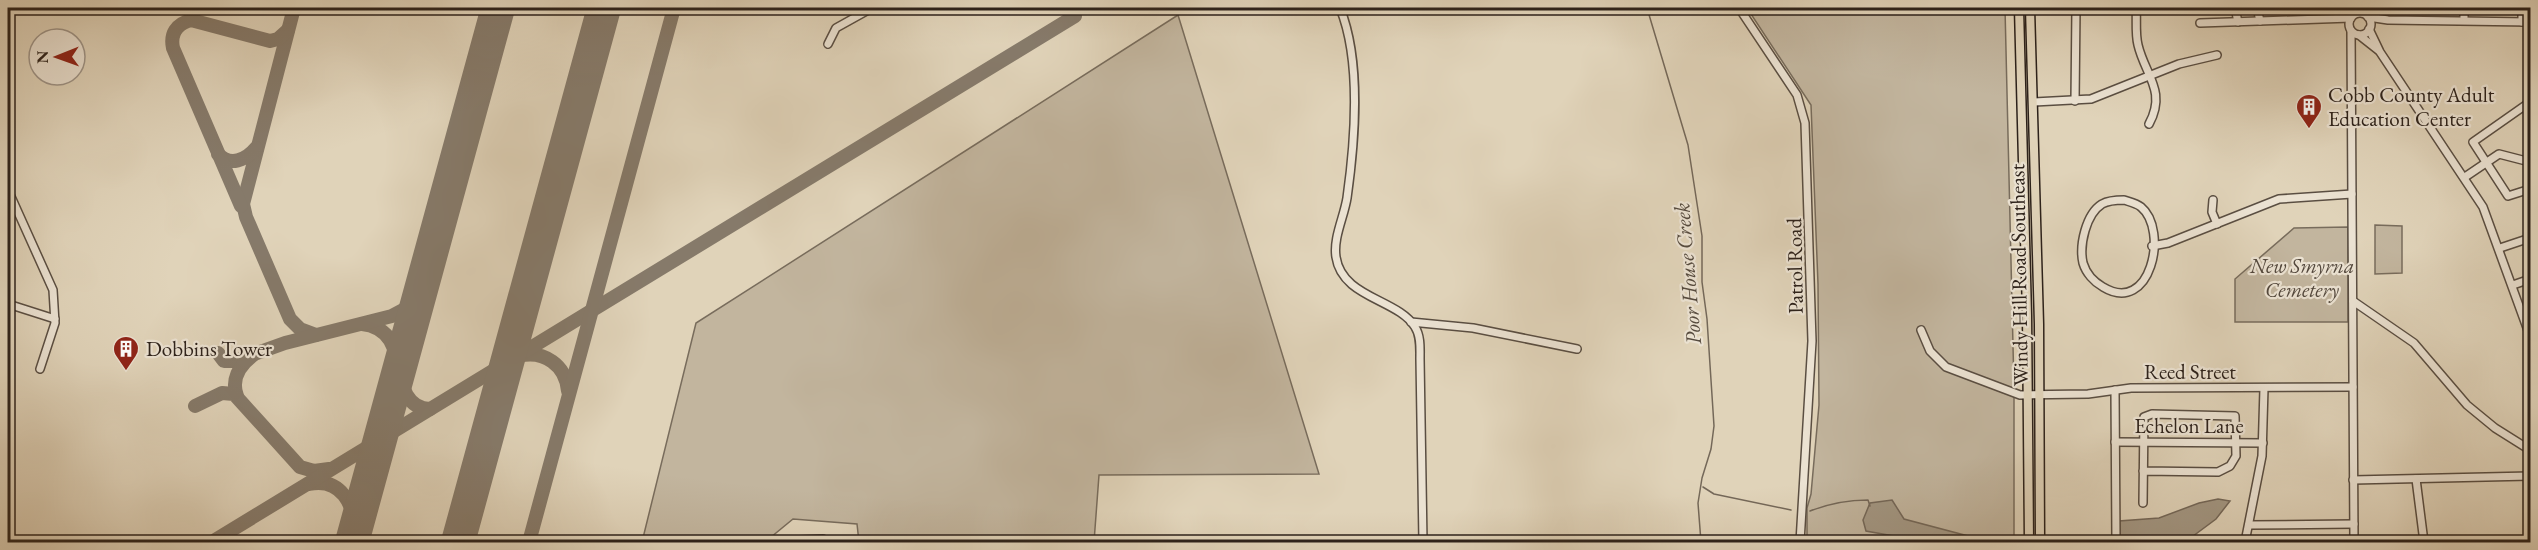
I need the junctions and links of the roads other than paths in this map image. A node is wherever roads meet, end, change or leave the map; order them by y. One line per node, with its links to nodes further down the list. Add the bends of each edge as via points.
1 (872, 8): 24 (street, via 836,28)
2 (1341, 8): 49 (street, via 1347,23 1353,80 1351,171 1336,240 1336,258 1354,285)
3 (1739, 8): 74 (street, Patrol Road, via 1797,95 1805,123 1812,331)
4 (2019, 8): 57 (main road, Windy Hill Road Southeast)
5 (2030, 8): 30 (main road, Windy Hill Road Southeast)
6 (2076, 8): 29 (street)
7 (2136, 8): 28 (street, via 2138,44)
8 (2235, 8): 18 (street)
9 (2257, 8): 16 (street)
10 (2349, 8): 21 (street)
11 (2464, 8): 15 (street)
12 (2522, 8): 19 (street)
13 (2364, 13): 14 (street); 21 (street); 22 (street)
14 (2394, 20): 15 (street); 22 (street)
15 (2464, 20): 19 (street)
16 (2260, 21): 18 (street); 21 (street, via 2335,19)
17 (2200, 22): 18 (street)
18 (2238, 22)
19 (2522, 22): 20 (street)
20 (2530, 22)
21 (2350, 23): 23 (street); 27 (street)
22 (2369, 29): 23 (street); 25 (street)
23 (2358, 35): 25 (street); 27 (street)
24 (828, 44)
25 (2380, 52): 35 (street)
26 (2217, 55): 28 (street)
27 (2350, 60): 38 (street)
28 (2150, 76): 29 (street, via 2102,96); 32 (street, via 2156,105)
29 (2075, 101): 30 (street)
30 (2034, 102): 58 (main road, Windy Hill Road Southeast)
31 (2530, 102): 33 (street, via 2473,142)
32 (2149, 124)
33 (2486, 161): 34 (street, via 2502,154); 35 (street); 36 (street, via 2508,196)
34 (2530, 162)
35 (2465, 177): 43 (street)
36 (2530, 189)
37 (8, 190): 48 (street, via 53,290)
38 (2352, 194): 40 (street, via 2279,199); 46 (street)
39 (2213, 200): 40 (street)
40 (2217, 224): 42 (street)
41 (2530, 238): 43 (street)
42 (2152, 246): 42 (street, via 2151,226 2142,208 2124,200 2112,201 2090,217 2083,260 2098,284 2112,291 2128,290 2148,277)
43 (2500, 248): 45 (street)
44 (2530, 279): 45 (street)
45 (2513, 285): 51 (street)
46 (2353, 301): 54 (street); 63 (street, via 2414,343 2467,405)
47 (8, 304): 48 (street)
48 (55, 319): 53 (street)
49 (1411, 322): 52 (street, via 1473,328); 73 (street, via 1418,332 1420,348)
50 (1921, 330): 57 (street, Reed Street, via 1930,351 1946,367 2006,392)
51 (2530, 336)
52 (1577, 349)
53 (40, 369)
54 (2353, 387): 55 (street, Reed Street); 67 (street)
55 (2264, 388): 56 (street, Reed Street); 62 (street)
56 (2115, 390): 58 (street, Reed Street); 59 (street)
57 (2028, 395): 58 (street, Reed Street); 75 (main road, Windy Hill Road Southeast)
58 (2039, 395): 76 (main road, Windy Hill Road Southeast)
59 (2115, 442): 60 (street, Echelon Lane); 77 (street)
60 (2144, 442): 61 (street, Echelon Lane); 61 (street, via 2144,417 2152,414 2235,416); 64 (street)
61 (2236, 443): 62 (street, Echelon Lane); 64 (street, via 2236,456 2230,466 2218,472)
62 (2263, 443): 70 (street)
63 (2530, 450)
64 (2142, 471): 68 (street)
65 (2530, 476): 66 (street)
66 (2416, 479): 67 (street); 80 (street)
67 (2353, 480): 69 (street)
68 (2143, 503)
69 (2354, 524): 70 (street); 79 (street)
70 (2249, 525): 78 (street)
71 (823, 539): 72 (street)
72 (795, 543)
73 (1423, 543)
74 (1800, 543)
75 (2029, 543)
76 (2040, 543)
77 (2116, 543)
78 (2245, 543)
79 (2354, 543)
80 (2424, 543)

